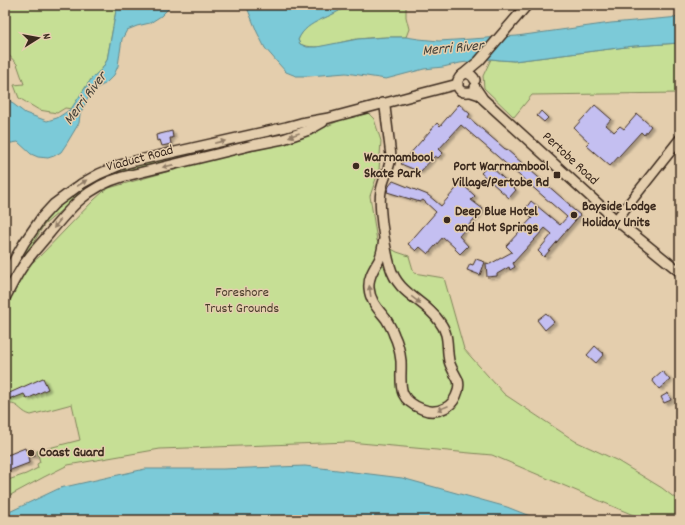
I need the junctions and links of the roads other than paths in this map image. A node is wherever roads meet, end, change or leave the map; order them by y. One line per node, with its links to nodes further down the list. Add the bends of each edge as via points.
1 (525, 6): 2 (street)
2 (479, 61): 3 (street); 4 (street, via 475,70)
3 (459, 80): 4 (street, via 460,89 464,92); 4 (street, via 469,74 474,77); 5 (street, Viaduct Road)
4 (475, 88): 8 (street, Pertobe Road)
5 (382, 103): 6 (street, Viaduct Road); 9 (street, via 385,107 391,156 380,199)
6 (329, 118): 13 (street, Viaduct Road, one-way to 6, via 42,216 81,184 99,174 136,161); 14 (street, Viaduct Road, one-way to 14, via 309,130 284,139 122,177 94,189 60,220 23,265)
7 (680, 139): 8 (street)
8 (616, 220): 12 (street, Pertobe Road)
9 (384, 239): 10 (street); 11 (street)
10 (374, 267): 11 (street, via 385,264); 11 (street, one-way to 10, via 402,288 435,315 444,328 449,362 458,386 452,403 444,409 424,410 413,405 403,393 396,339 370,294 369,280)
11 (392, 271)
12 (680, 272)
13 (5, 276)
14 (5, 298)

